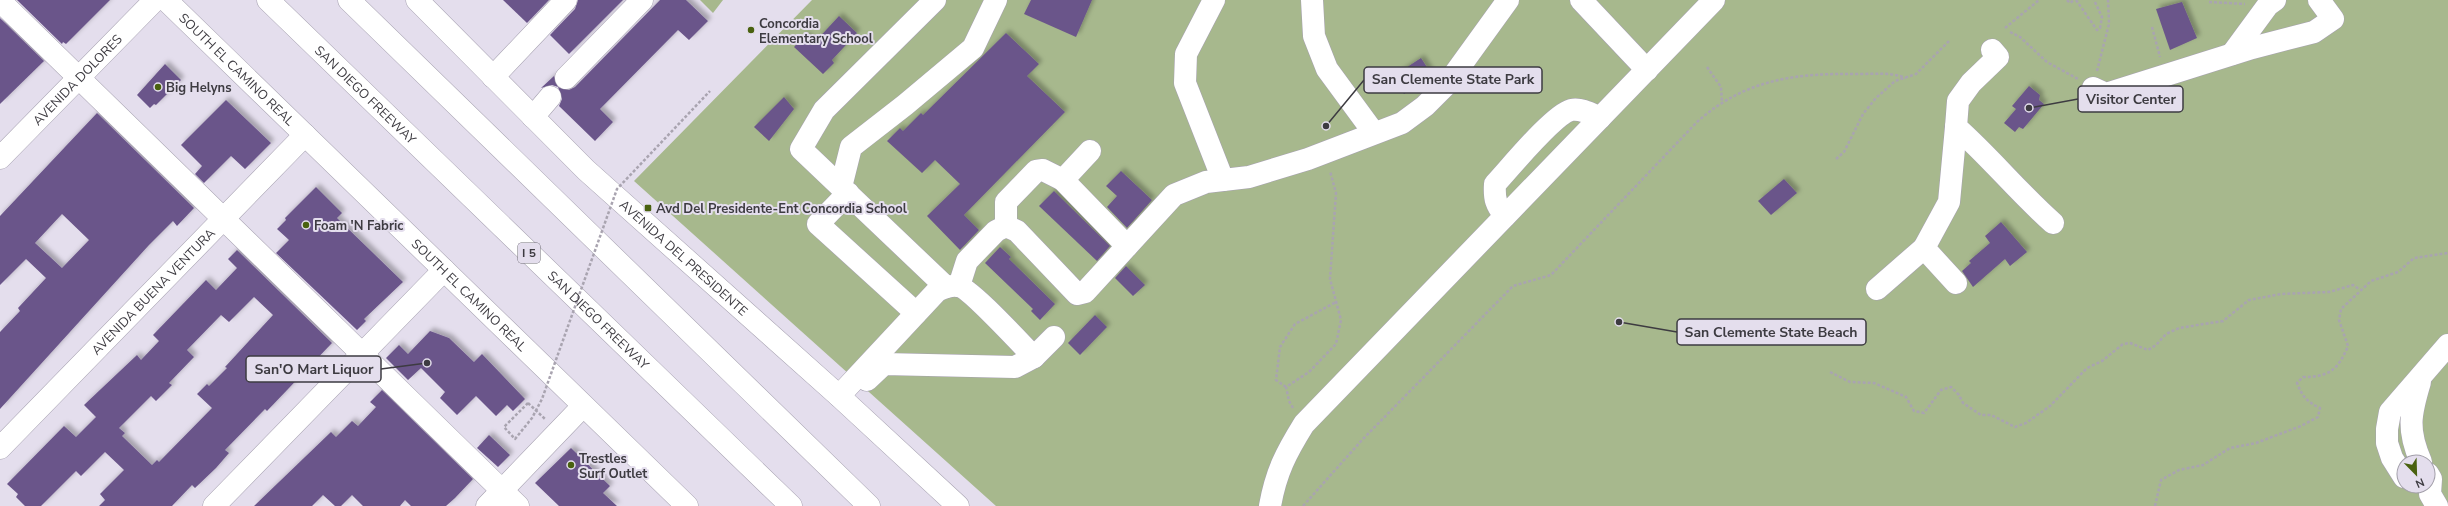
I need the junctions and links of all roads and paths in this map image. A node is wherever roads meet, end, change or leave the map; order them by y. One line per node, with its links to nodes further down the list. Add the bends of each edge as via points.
1 (0, 0): 33 (main road)
2 (155, 0): 33 (main road, AVENIDA DOLORES)
3 (166, 0): 45 (main road, SOUTH EL CAMINO REAL)
4 (268, 0): 85 (main road, SAN DIEGO FREEWAY / I 5)
5 (349, 0): 86 (main road)
6 (417, 0): 34 (main road, AVENIDA DEL PRESIDENTE)
7 (566, 0): 34 (main road)
8 (642, 0): 35 (main road)
9 (935, 0): 52 (main road, via 824,110 800,149)
10 (996, 0): 52 (main road, via 973,48 850,147)
11 (1214, 0): 51 (main road, via 1186,54 1185,82)
12 (1312, 0): 44 (main road, via 1314,36 1327,69)
13 (1508, 0): 44 (main road, via 1448,83 1431,100 1402,123)
14 (1581, 0): 32 (main road)
15 (1714, 0): 32 (main road)
16 (2039, 0): 25 (path)
17 (2067, 0): 18 (path, via 2070,3)
18 (2075, 0): 19 (path, via 2097,30 2100,28 2102,17)
19 (2094, 0)
20 (2108, 0): 37 (path, via 2109,24)
21 (2319, 0): 29 (main road, via 2333,19 2314,32)
22 (2209, 2): 23 (path)
23 (2271, 2): 29 (main road)
24 (2152, 27): 30 (path)
25 (2005, 28)
26 (2010, 32): 37 (path, via 2020,36 2047,62)
27 (1950, 40): 36 (path, via 1916,74)
28 (1992, 50): 43 (main road, via 1998,57 1971,83 1958,101)
29 (2232, 54): 37 (main road, via 2106,94)
30 (2161, 58)
31 (1707, 67): 40 (path, via 1721,87)
32 (1646, 70): 42 (main road)
33 (79, 77): 48 (main road, AVENIDA DOLORES); 54 (main road)
34 (493, 77): 41 (main road, AVENIDA DEL PRESIDENTE)
35 (566, 78)
36 (1906, 78): 40 (path, via 1896,74 1783,78 1761,83); 49 (path, via 1895,81 1869,105 1844,152)
37 (2093, 88)
38 (710, 91): 75 (path, bridge, via 618,189 542,399 532,418 515,439 504,427)
39 (550, 97): 41 (main road)
40 (1722, 102): 89 (path, via 1697,122 1551,274 1513,286 1362,440)
41 (533, 117): 74 (main road, AVENIDA DEL PRESIDENTE, via 586,170)
42 (1600, 118): 53 (main road); 53 (main road, via 1582,110 1570,110 1556,118 1495,184 1496,205)
43 (1956, 127): 55 (main road); 58 (main road, via 1949,202)
44 (1374, 133): 47 (main road)
45 (305, 135): 54 (main road, AVENIDA BUENA VENTURA); 60 (main road, SOUTH EL CAMINO REAL)
46 (1090, 151): 50 (main road)
47 (1325, 153): 51 (main road, via 1249,177); 65 (path, via 1336,193 1330,279)
48 (0, 158)
49 (1836, 160)
50 (1063, 180): 56 (main road, via 1042,170 1036,171 1006,202); 57 (main road)
51 (1223, 180): 57 (main road, via 1206,182 1174,195)
52 (845, 190): 62 (main road); 66 (main road, via 818,224)
53 (1505, 216): 77 (main road)
54 (222, 218): 69 (main road); 78 (main road, AVENIDA BUENA VENTURA)
55 (2053, 223)
56 (1006, 226): 57 (main road, via 1017,231 1077,294 1084,292); 62 (main road, via 996,231 967,261)
57 (1127, 246)
58 (1924, 248): 61 (main road); 63 (main road)
59 (2448, 253): 64 (path, via 2414,258 2398,272 2371,281)
60 (444, 270): 69 (main road); 76 (main road, SOUTH EL CAMINO REAL)
61 (1956, 283)
62 (953, 286): 66 (main road, via 937,291); 70 (main road, via 972,296)
63 (1877, 289)
64 (2359, 289): 71 (path, via 2353,285 2329,292 2280,294 2249,300 2223,320 2179,328 2166,334 2148,350 2130,343 2123,344 2102,361 2087,368 2050,406 2026,423 2015,427 1991,415 1981,415 1964,404 1950,387 1941,390 1924,413 1914,411 1906,397 1874,383 1850,382); 90 (path, via 2341,309 2339,320 2348,346 2343,358 2331,373 2318,377 2303,377 2297,382 2309,403 2320,408 2318,417 2302,426 2256,443 2230,448 2203,465 2179,470 2161,480)
65 (1336, 302): 73 (path, via 1341,320 1336,344 1309,372); 73 (path, via 1295,324 1280,346 1276,380)
66 (916, 312): 74 (main road)
67 (1054, 336): 70 (main road)
68 (2448, 345): 72 (main road)
69 (362, 354): 81 (main road); 82 (main road)
70 (1034, 356): 74 (main road, via 1024,363 1010,367 884,364)
71 (1830, 372)
72 (2421, 377): 79 (main road, via 2410,414 2410,431); 80 (main road, via 2390,412 2387,443)
73 (1286, 387): 77 (path, via 1289,401)
74 (843, 400): 87 (main road, AVENIDA DEL PRESIDENTE)
75 (528, 403)
76 (582, 406): 81 (main road); 84 (main road, SOUTH EL CAMINO REAL)
77 (1304, 424): 88 (main road, via 1277,474)
78 (0, 448)
79 (2418, 454)
80 (2396, 464)
81 (494, 498): 83 (main road)
82 (214, 506)
83 (518, 506)
84 (687, 506)
85 (790, 506)
86 (869, 506)
87 (958, 506)
88 (1270, 506)
89 (1303, 506)
90 (2155, 506)

